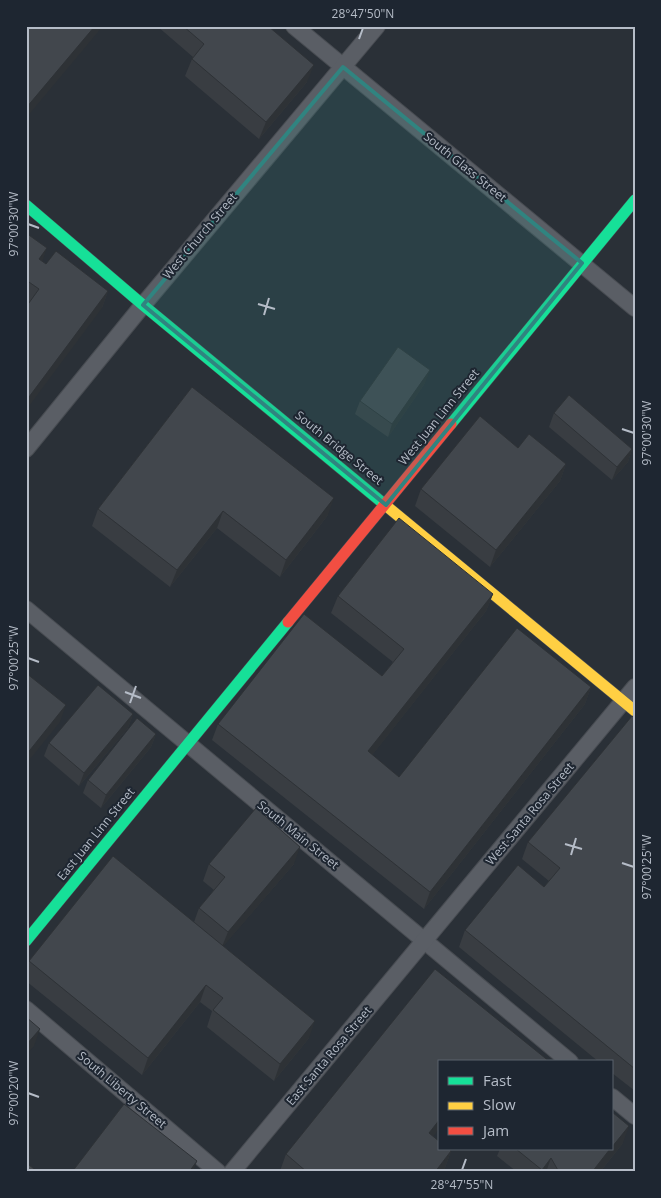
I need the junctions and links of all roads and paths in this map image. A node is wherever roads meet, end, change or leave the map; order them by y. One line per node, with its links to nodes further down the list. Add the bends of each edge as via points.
1 (294, 26): 3 (street, South Glass Street)
2 (378, 26): 3 (street, West Church Street)
3 (343, 67): 6 (street, South Glass Street); 7 (street, West Church Street)
4 (635, 200): 6 (street, West Juan Linn Street)
5 (26, 205): 7 (street, South Bridge Street)
6 (582, 263): 8 (street, South Glass Street); 10 (street, West Juan Linn Street)
7 (143, 305): 9 (street, West Church Street); 10 (street, South Bridge Street)
8 (635, 308)
9 (26, 449)
10 (386, 505): 13 (street, South Bridge Street); 14 (street, West Juan Linn Street)
11 (26, 609): 14 (street, South Main Street)
12 (635, 687): 13 (street, West Santa Rosa Street)
13 (629, 706): 15 (street, West Santa Rosa Street)
14 (187, 744): 15 (street, South Main Street); 16 (street, East Juan Linn Street)
15 (426, 940): 18 (street, South Main Street); 22 (street, East Santa Rosa Street)
16 (26, 941)
17 (26, 1009): 21 (street, South Liberty Street)
18 (568, 1060)
19 (614, 1099): 20 (street)
20 (635, 1116)
21 (218, 1172)
22 (232, 1172)

